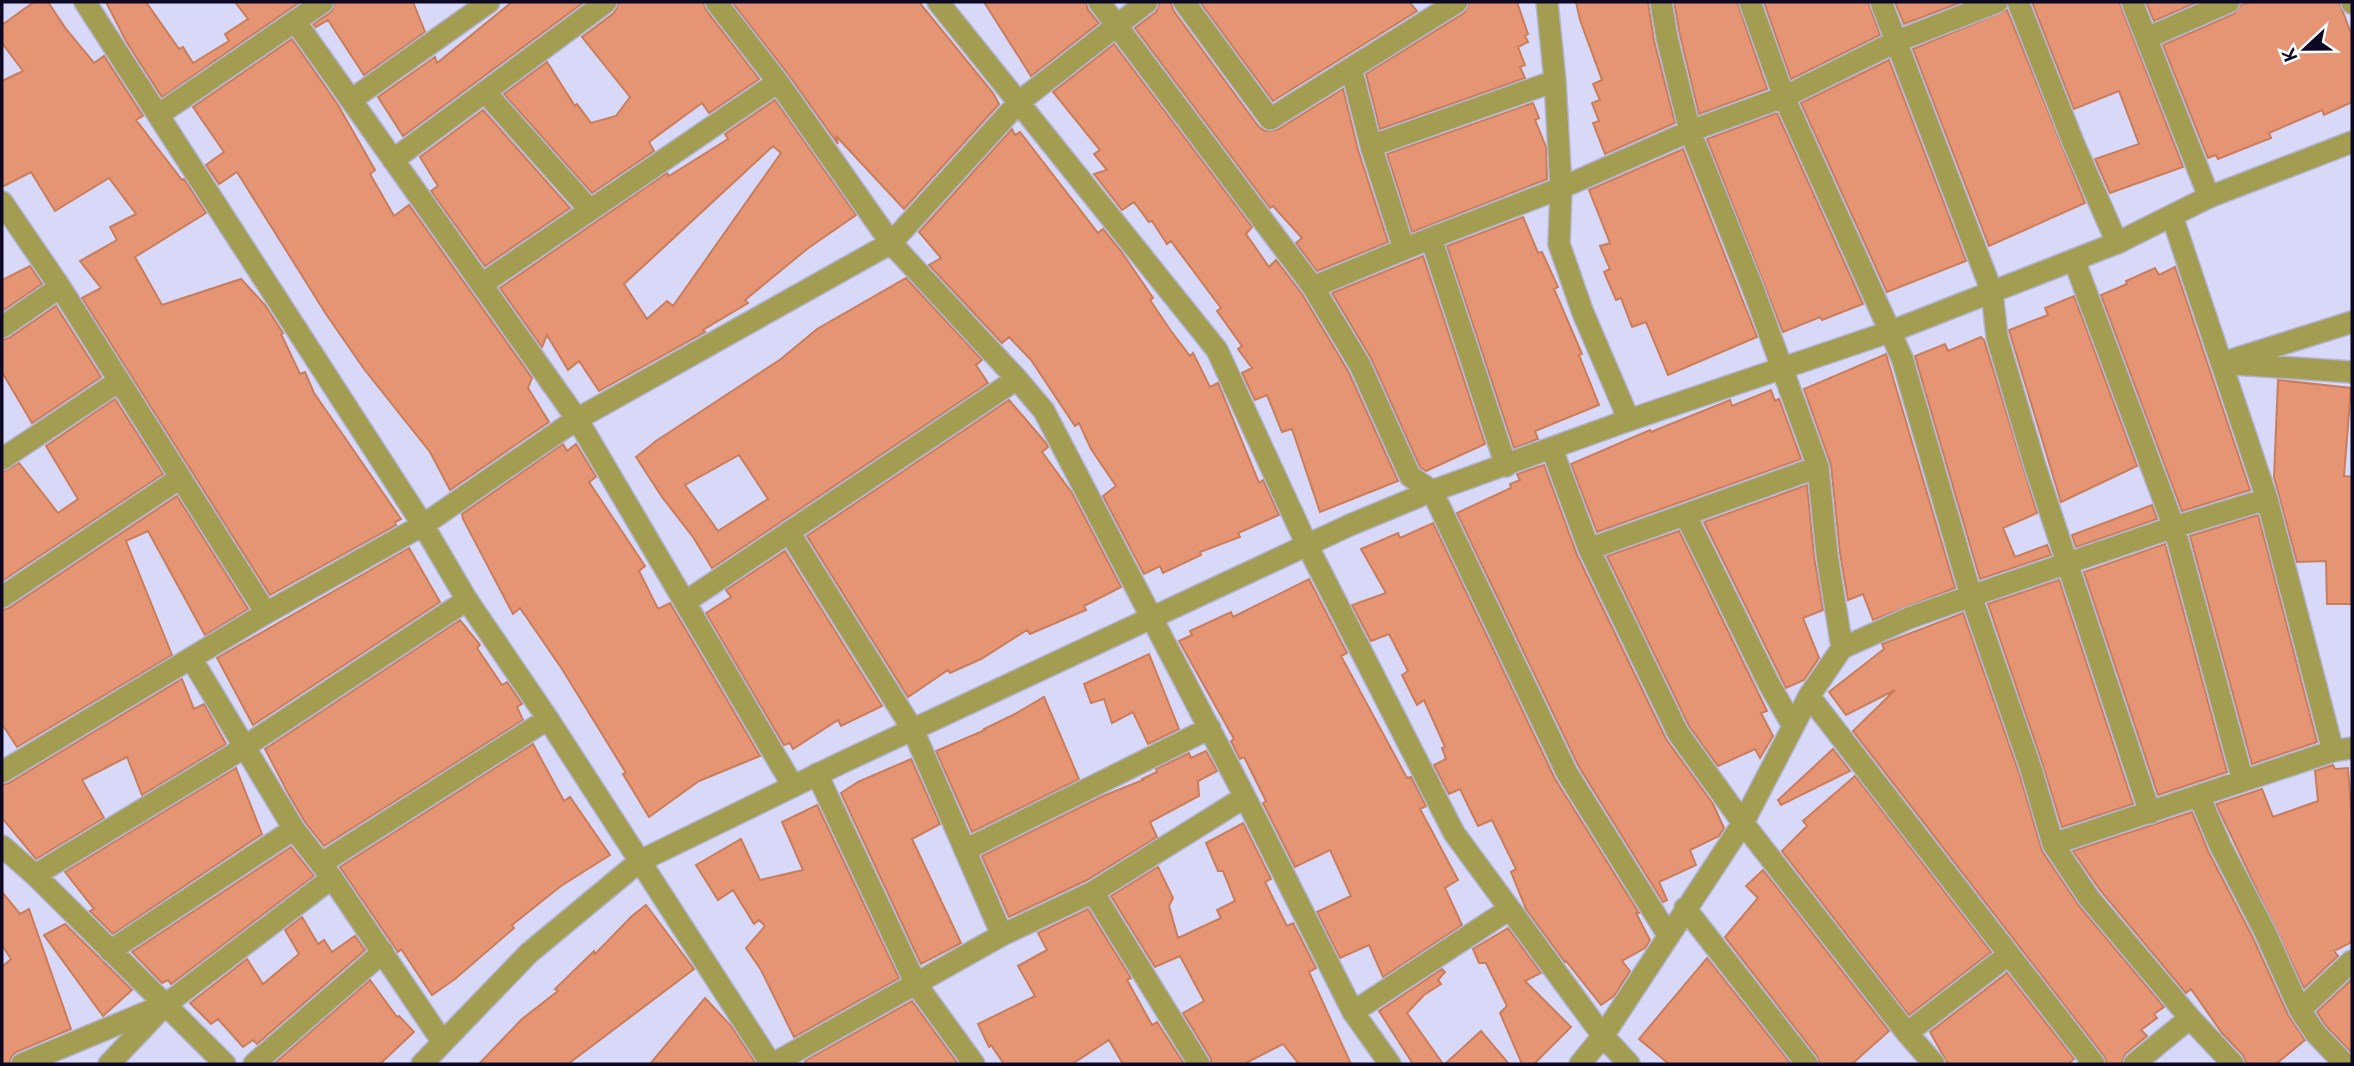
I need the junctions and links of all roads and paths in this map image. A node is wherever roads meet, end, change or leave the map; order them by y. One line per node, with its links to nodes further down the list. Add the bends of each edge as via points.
1 (85, 2): 30 (street)
2 (323, 2): 19 (street)
3 (489, 2): 28 (street)
4 (606, 2): 26 (street)
5 (716, 2): 25 (street)
6 (938, 2): 29 (street)
7 (1099, 2): 20 (street)
8 (1147, 2): 20 (street)
9 (1184, 2): 23 (street, via 1270,118)
10 (1457, 2): 23 (street)
11 (1547, 2): 24 (street)
12 (1661, 2): 31 (street)
13 (1750, 2): 27 (street)
14 (1881, 2): 22 (street)
15 (1997, 2): 22 (street)
16 (2018, 2): 42 (street)
17 (2133, 2): 21 (street)
18 (2229, 2): 21 (street)
19 (295, 21): 28 (street); 30 (street)
20 (1117, 25): 29 (street); 47 (street)
21 (2147, 38): 36 (street)
22 (1895, 42): 27 (street); 48 (street)
23 (1351, 68): 33 (street)
24 (1555, 81): 33 (street); 35 (street)
25 (778, 82): 38 (street); 41 (street)
26 (485, 92): 34 (street); 38 (street)
27 (1784, 97): 31 (street); 51 (street)
28 (351, 100): 34 (street)
29 (1019, 102): 41 (street); 70 (street, via 1217,350)
30 (158, 115): 67 (street)
31 (1690, 131): 35 (street); 53 (street)
32 (2352, 142): 36 (street)
33 (1371, 146): 43 (street)
34 (393, 160): 45 (street)
35 (1561, 188): 40 (street); 58 (street, via 1559,244)
36 (2209, 197): 39 (street)
37 (2, 202): 46 (street)
38 (590, 210): 45 (street)
39 (2172, 216): 42 (street); 52 (street)
40 (1431, 238): 43 (street); 61 (street)
41 (891, 243): 55 (street); 57 (street)
42 (2117, 243): 44 (street)
43 (1404, 249): 47 (street)
44 (2074, 260): 48 (street); 68 (street)
45 (482, 284): 57 (street)
46 (60, 287): 50 (street); 56 (street)
47 (1313, 287): 64 (street, via 1360,365 1410,476)
48 (1992, 292): 51 (street); 72 (street, via 1997,337)
49 (2352, 322): 52 (street)
50 (2, 327)
51 (1892, 331): 53 (street); 73 (street)
52 (2222, 363): 54 (street); 65 (street)
53 (1781, 367): 58 (street); 62 (street)
54 (2352, 372)
55 (1017, 379): 69 (street); 78 (street, via 1044,411)
56 (119, 381): 60 (street); 63 (street)
57 (577, 419): 67 (street); 76 (street)
58 (1629, 420): 59 (street)
59 (1552, 449): 61 (street); 71 (street)
60 (2, 459)
61 (1506, 466): 64 (street)
62 (1818, 467): 66 (street); 79 (street)
63 (180, 478): 74 (street); 77 (street)
64 (1432, 491): 70 (street); 107 (street, via 1567,773)
65 (2267, 499): 68 (street); 87 (street)
66 (1686, 516): 71 (street); 83 (street)
67 (423, 525): 75 (street); 77 (street)
68 (2174, 527): 72 (street); 90 (street)
69 (789, 532): 76 (street); 85 (street)
70 (1307, 545): 78 (street); 105 (street, via 1454,833)
71 (1589, 549): 95 (street, via 1678,733)
72 (2066, 562): 73 (street); 94 (street)
73 (1971, 596): 79 (street); 97 (street)
74 (2, 597)
75 (467, 600): 82 (street); 86 (street)
76 (685, 602): 91 (street)
77 (266, 613): 80 (street)
78 (1153, 617): 84 (street); 85 (street)
79 (1842, 648): 81 (street)
80 (191, 658): 86 (street); 88 (street)
81 (1809, 695): 83 (street); 110 (street)
82 (548, 719): 100 (street); 101 (street)
83 (1793, 726): 95 (street)
84 (1210, 728): 93 (street); 99 (street)
85 (913, 730): 89 (street); 99 (street)
86 (244, 746): 96 (street); 102 (street)
87 (2343, 750): 90 (street)
88 (2, 772)
89 (817, 774): 91 (street); 112 (street)
90 (2243, 781): 92 (street)
91 (793, 786): 100 (street)
92 (2199, 796): 94 (street); 114 (street)
93 (1245, 797): 103 (street); 115 (street)
94 (2150, 813): 97 (street)
95 (1743, 823): 104 (street); 117 (street)
96 (294, 829): 101 (street); 108 (street)
97 (2053, 844): 116 (street, via 2089,898)
98 (2, 846): 102 (street)
99 (965, 850): 106 (street)
100 (640, 861): 119 (street, via 529,953); 125 (street)
101 (327, 870): 109 (street); 113 (street)
102 (35, 875): 108 (street)
103 (1093, 892): 106 (street); 127 (street)
104 (1685, 908): 107 (street); 131 (street)
105 (1508, 910): 115 (street); 118 (street)
106 (1002, 935): 112 (street)
107 (1668, 935): 118 (street)
108 (110, 951): 113 (street)
109 (383, 952): 119 (street); 123 (street)
110 (2008, 955): 117 (street); 133 (street)
111 (2352, 961): 114 (street)
112 (916, 984): 125 (street); 126 (street)
113 (165, 1005): 120 (street); 121 (street); 122 (street)
114 (2300, 1010): 136 (street)
115 (1353, 1012): 128 (street)
116 (2190, 1018): 134 (street); 135 (street)
117 (1907, 1033): 132 (street)
118 (1603, 1036): 129 (street); 130 (street)
119 (442, 1041): 124 (street)
120 (22, 1064)
121 (109, 1064)
122 (225, 1064)
123 (254, 1064)
124 (422, 1064)
125 (772, 1064)
126 (974, 1064)
127 (1199, 1064)
128 (1390, 1064)
129 (1580, 1064)
130 (1629, 1064)
131 (1807, 1064)
132 (1934, 1064)
133 (2094, 1064)
134 (2134, 1064)
135 (2233, 1064)
136 (2345, 1064)

